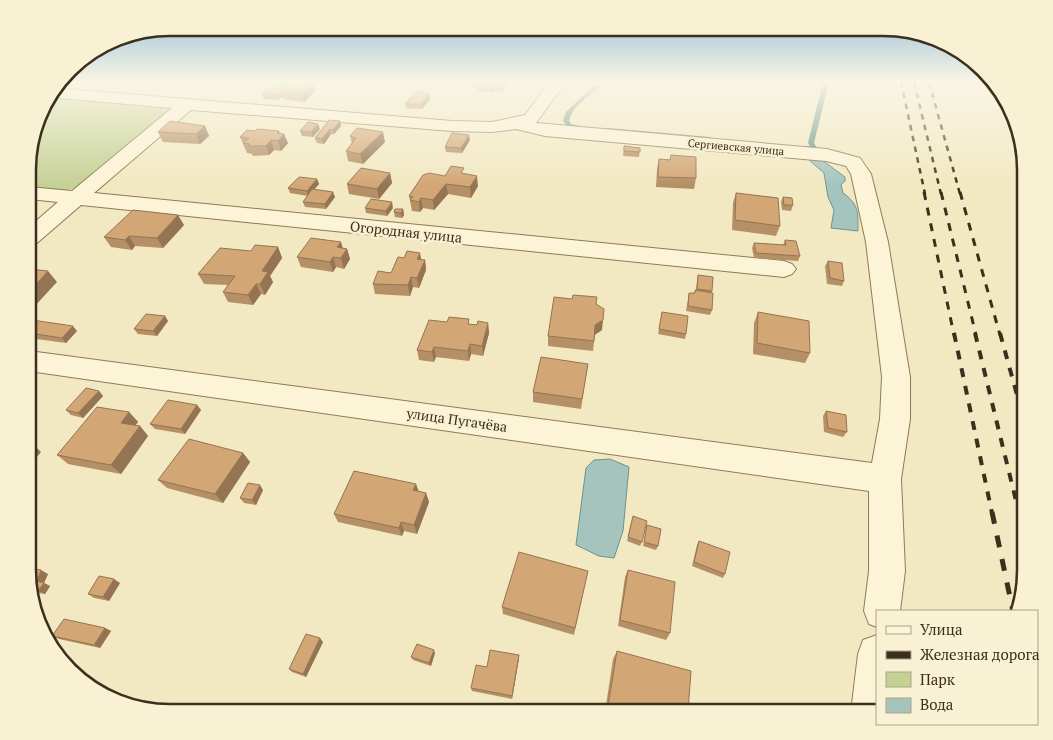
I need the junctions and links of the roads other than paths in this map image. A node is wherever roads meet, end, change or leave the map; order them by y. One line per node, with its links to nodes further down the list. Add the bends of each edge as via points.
1 (172, 117): 6 (street)
2 (343, 117): 4 (street, Сергиевская улица, via 452,126)
3 (533, 117): 4 (street)
4 (516, 124): 10 (street, Сергиевская улица, via 545,131 827,155 853,162 861,174 872,214 896,377 895,419)
5 (36, 194): 6 (street, Огородная улица)
6 (76, 198): 7 (street); 8 (street, Огородная улица)
7 (36, 232)
8 (784, 269)
9 (36, 362): 10 (street, улица Пугачёва)
10 (885, 479): 11 (street, via 886,572)
11 (882, 610)
12 (876, 664): 13 (street)
13 (872, 704)

